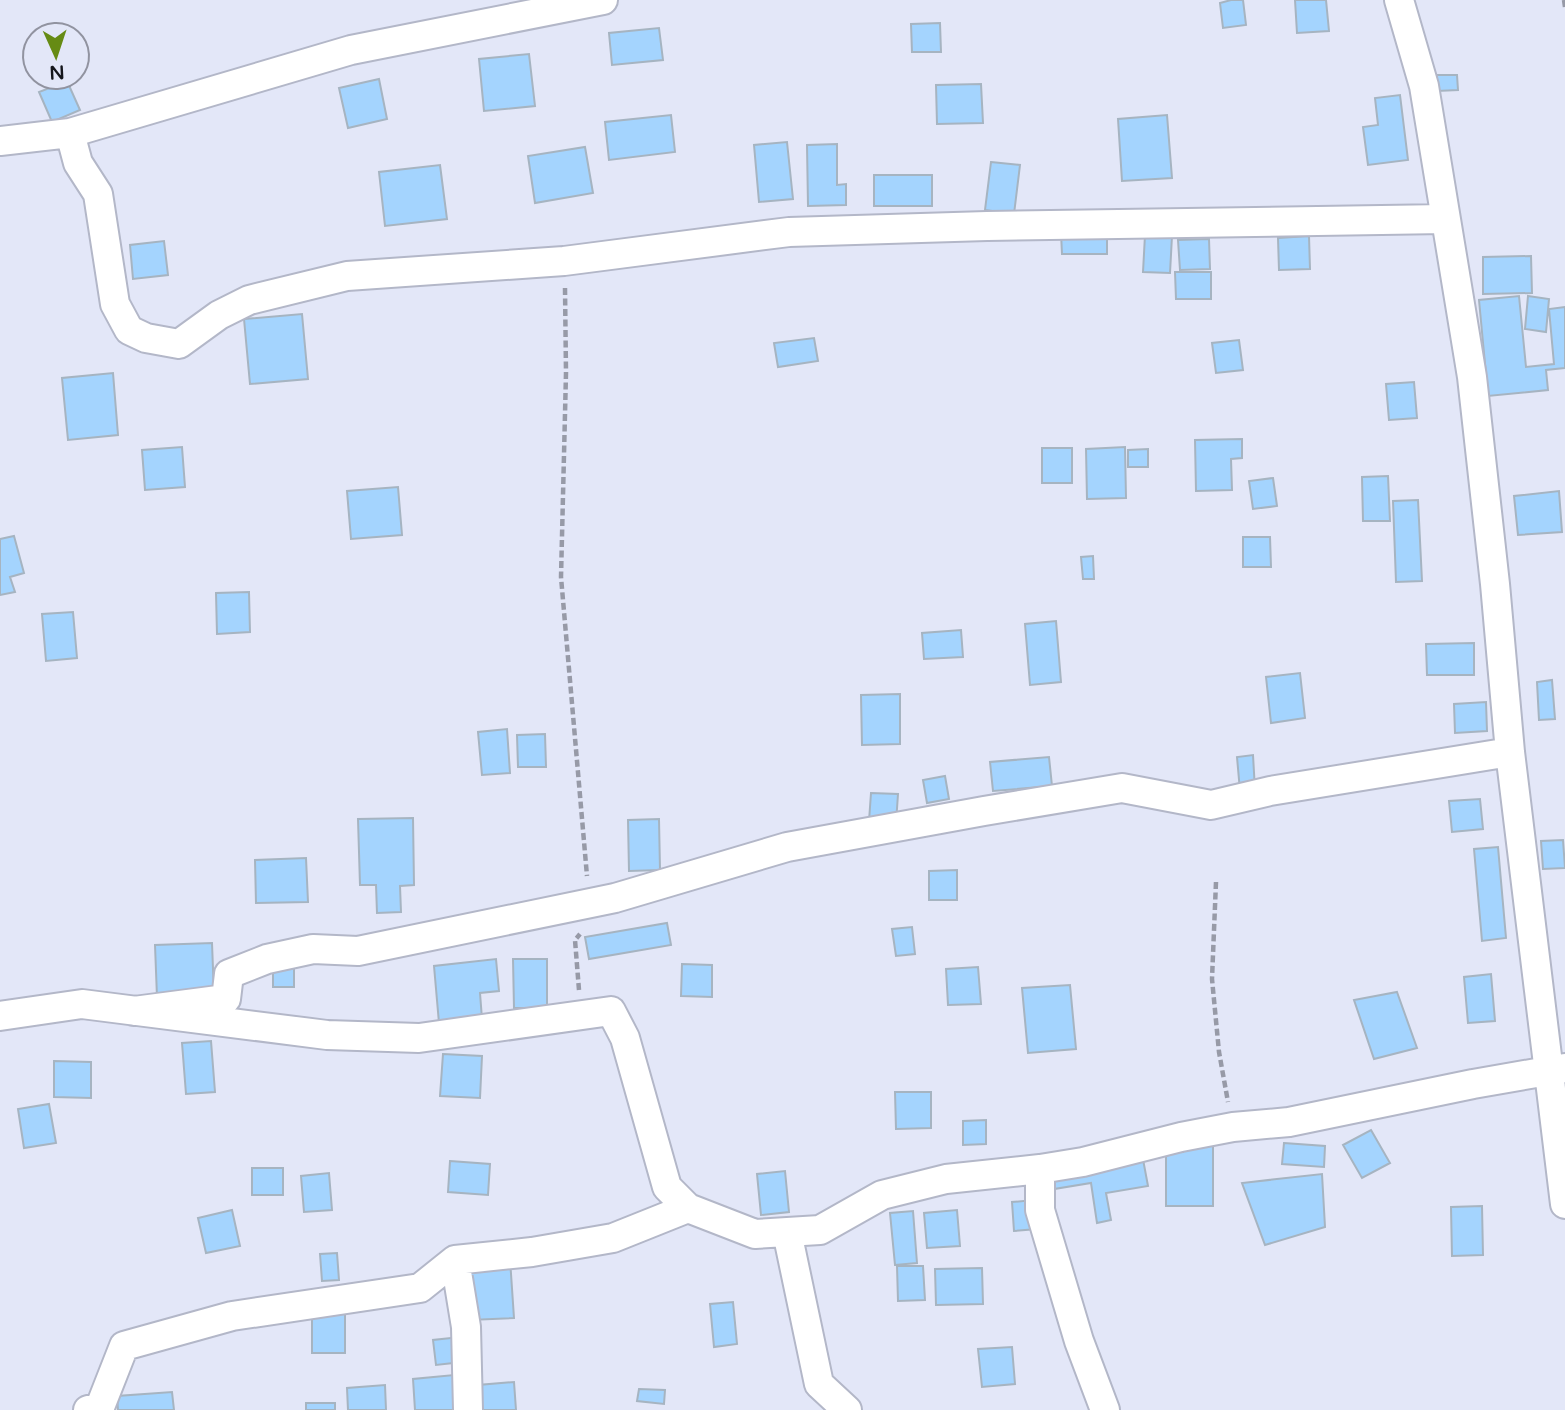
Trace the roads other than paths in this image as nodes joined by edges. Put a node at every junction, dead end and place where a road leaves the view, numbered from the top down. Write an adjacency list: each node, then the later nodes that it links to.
1 (603, 0): 3 (street)
2 (1399, 0): 5 (street)
3 (70, 133): 4 (street); 5 (street)
4 (0, 141)
5 (1445, 219): 6 (street)
6 (1510, 752): 7 (street); 9 (street)
7 (134, 1011): 8 (street); 12 (street)
8 (0, 1017)
9 (1556, 1069): 10 (street); 11 (street)
10 (1040, 1169): 13 (street); 18 (street)
11 (1565, 1204)
12 (688, 1208): 13 (street); 14 (street)
13 (787, 1232): 17 (street)
14 (455, 1260): 15 (street); 16 (street)
15 (88, 1410)
16 (468, 1410)
17 (847, 1410)
18 (1105, 1410)

